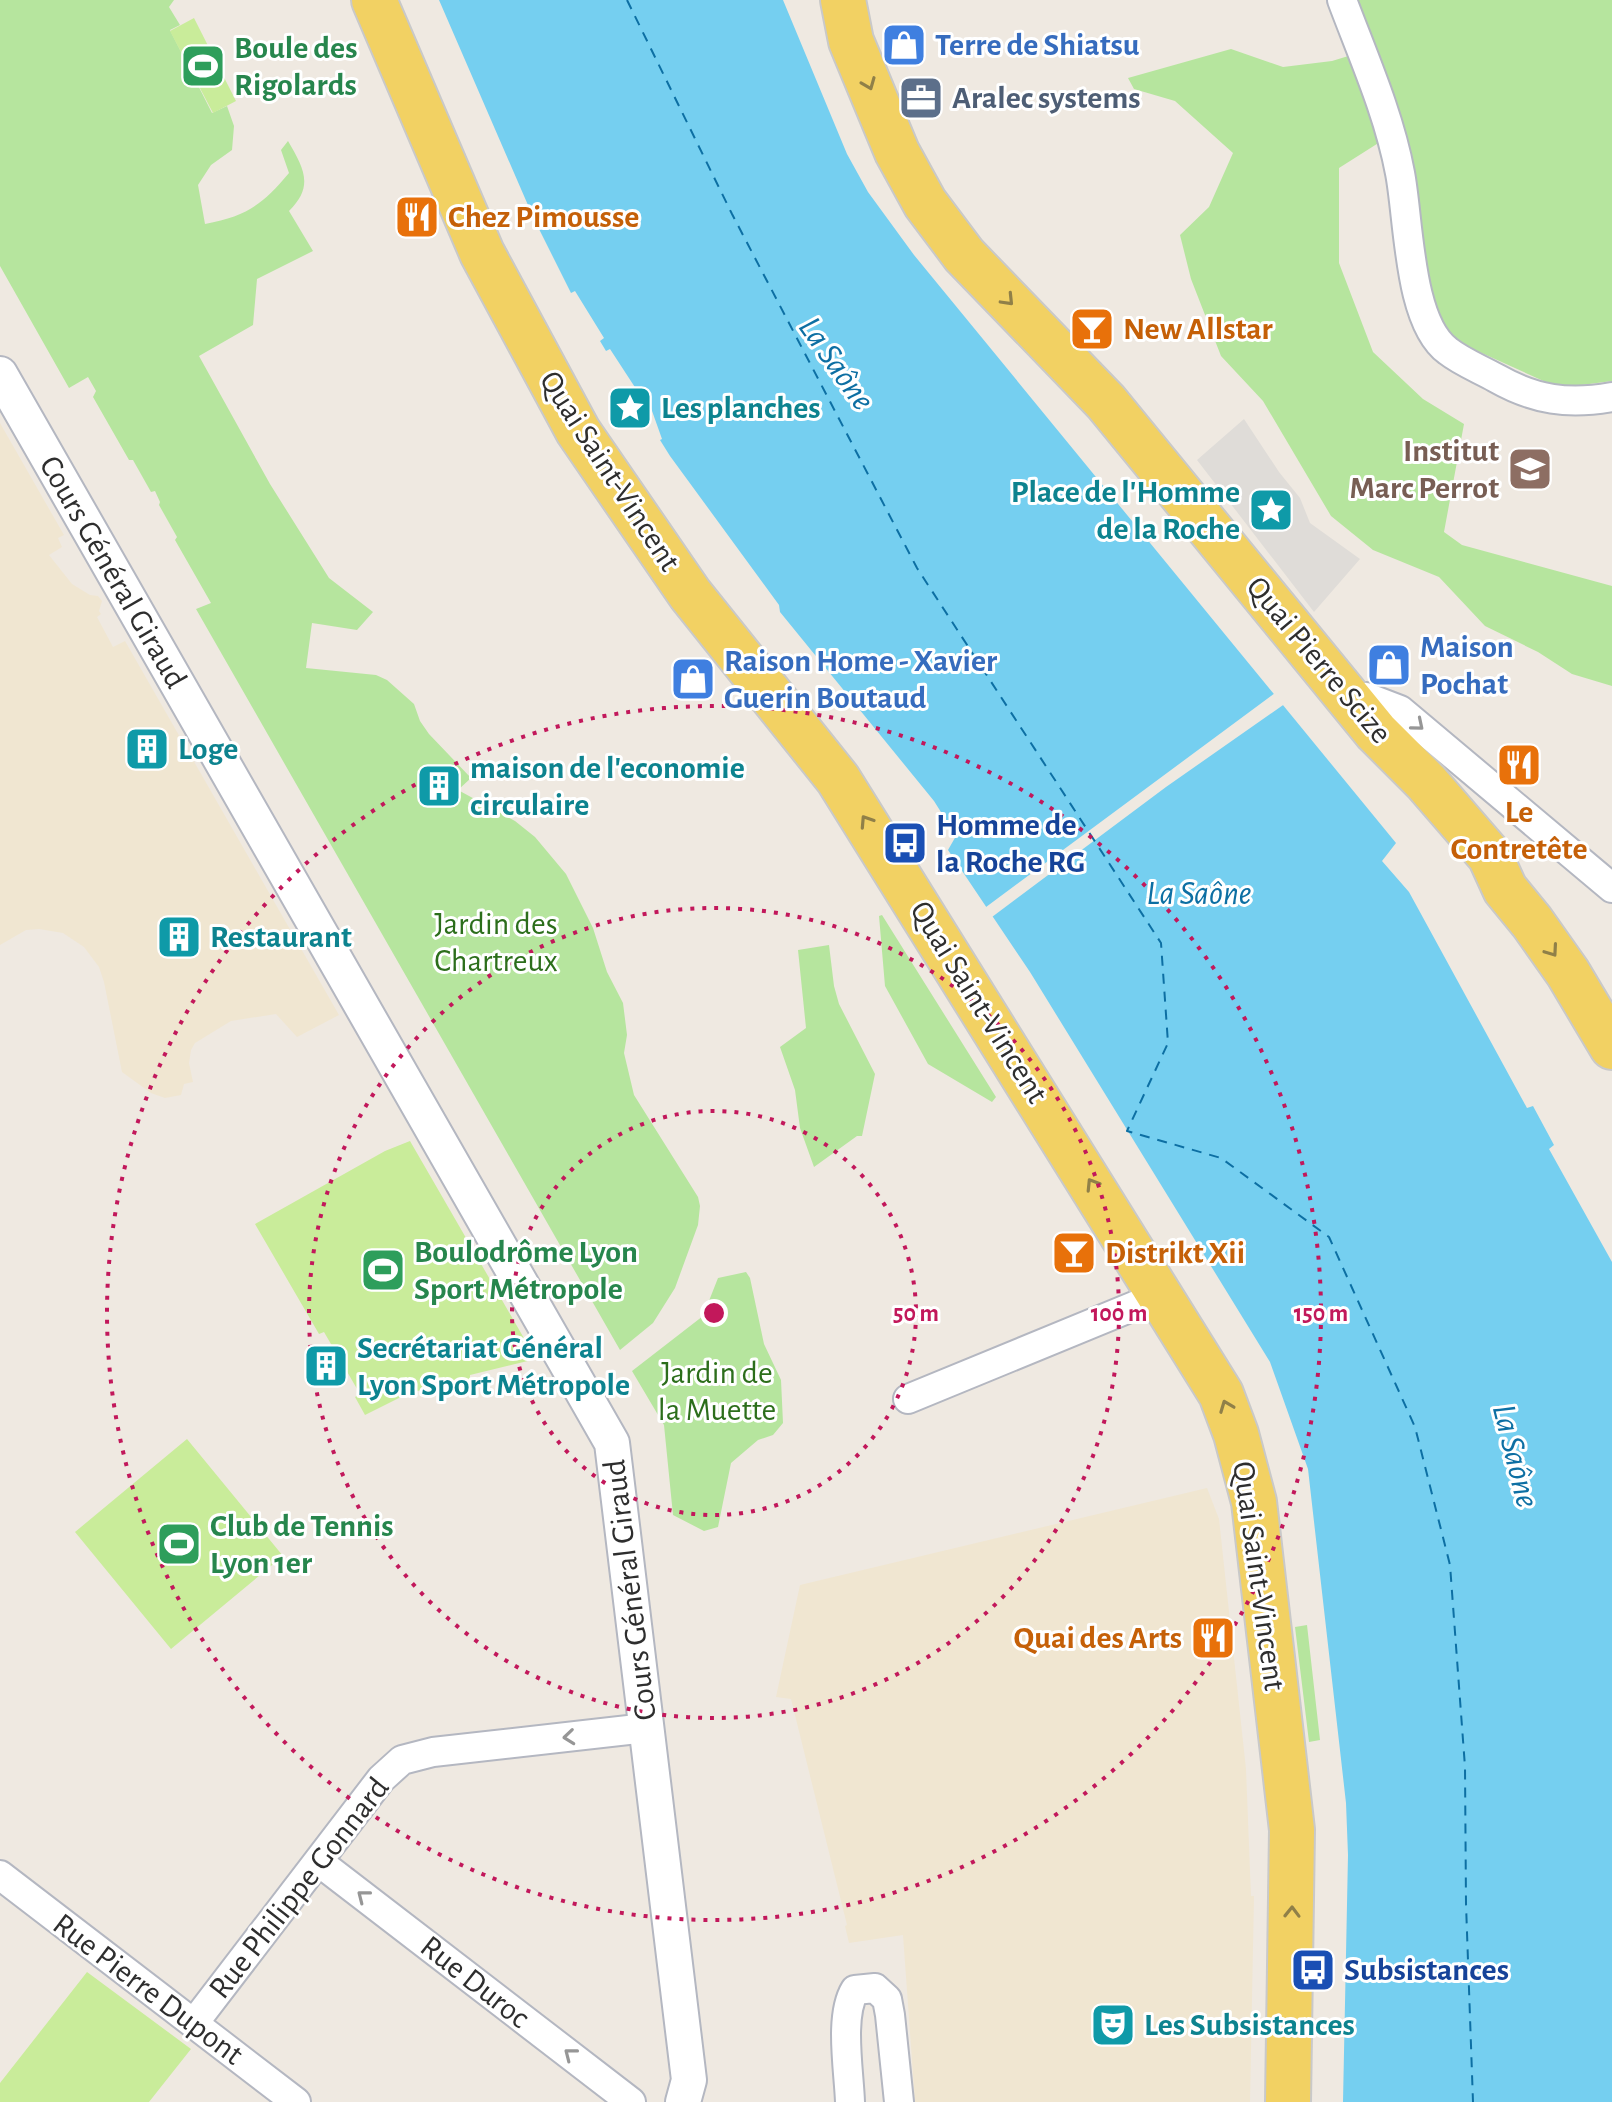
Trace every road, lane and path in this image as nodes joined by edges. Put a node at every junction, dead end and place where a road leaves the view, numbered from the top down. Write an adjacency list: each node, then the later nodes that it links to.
1 (374, 0): 9 (main road, Quai Saint-Vincent, one-way to 1)
2 (843, 0): 6 (main road, Quai Pierre Scize, one-way to 6)
3 (1342, 0): 5 (street)
4 (0, 374): 11 (street, Cours Général Giraud)
5 (1612, 397)
6 (1348, 697): 7 (street, one-way to 7); 8 (main road, Quai Pierre Scize, one-way to 8)
7 (1612, 888)
8 (1612, 1047)
9 (1161, 1295): 10 (street); 20 (main road, Quai Saint-Vincent, one-way to 9)
10 (908, 1399)
11 (646, 1728): 12 (street, Rue Philippe Gonnard, one-way to 12); 17 (street, Cours Général Giraud)
12 (319, 1862): 14 (street, Rue Philippe Gonnard); 16 (street, Rue Duroc, one-way to 12)
13 (0, 1875): 14 (street, Rue Pierre Dupont)
14 (194, 2023): 15 (street, Rue Pierre Dupont)
15 (296, 2102)
16 (631, 2102)
17 (683, 2102)
18 (850, 2102): 19 (street)
19 (899, 2102)
20 (1288, 2102)

